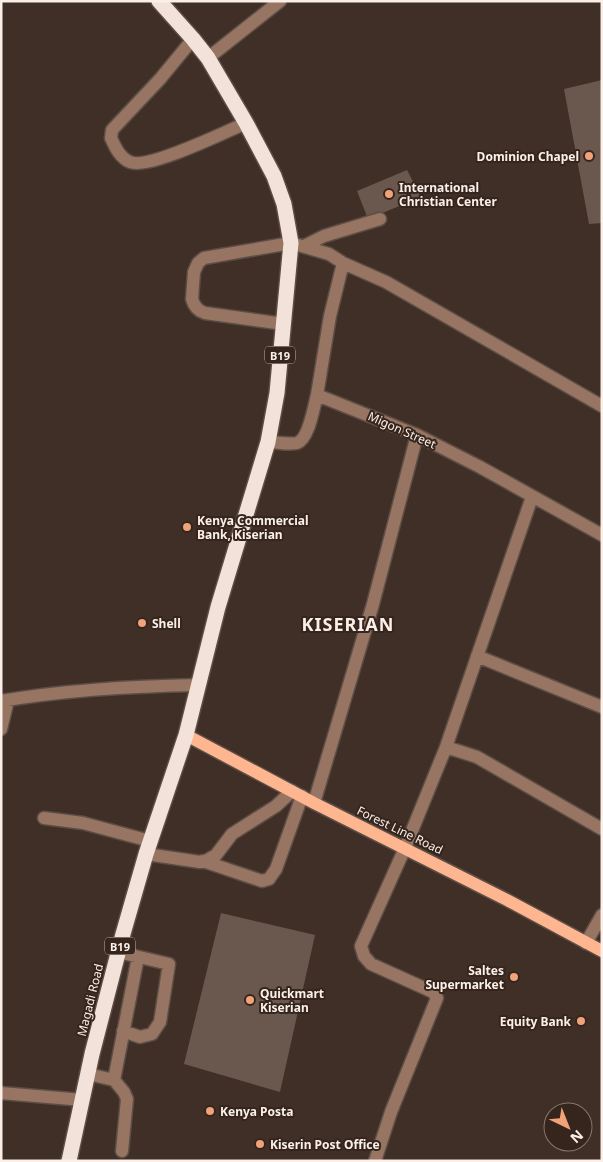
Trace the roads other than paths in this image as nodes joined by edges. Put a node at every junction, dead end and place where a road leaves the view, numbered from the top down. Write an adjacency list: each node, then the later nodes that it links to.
1 (159, 1): 3 (highway, B19)
2 (280, 1): 4 (street)
3 (193, 38): 4 (highway, B19); 5 (street)
4 (208, 58): 5 (highway, B19)
5 (246, 123): 7 (highway, B19)
6 (380, 219): 7 (street)
7 (298, 244): 8 (street); 9 (highway, B19); 9 (street)
8 (343, 263): 10 (street); 11 (street)
9 (284, 324): 13 (highway, B19)
10 (317, 395): 12 (street, Migon Street); 13 (street)
11 (602, 406)
12 (417, 436): 14 (street, Migon Street); 24 (street)
13 (268, 442): 17 (highway, B19)
14 (532, 496): 15 (street, Migon Street); 16 (street)
15 (602, 535)
16 (477, 656): 19 (street); 22 (street)
17 (198, 684): 18 (street); 21 (highway, B19)
18 (5, 700): 20 (street)
19 (602, 707)
20 (1, 729)
21 (186, 735): 23 (main road, Forest Line Road); 27 (highway, Magadi Road / B19)
22 (446, 747): 26 (street); 28 (street)
23 (297, 793): 24 (main road, Forest Line Road); 29 (street); 29 (street)
24 (314, 803): 28 (main road, Forest Line Road)
25 (44, 818): 27 (street)
26 (602, 829)
27 (148, 847): 29 (street); 32 (highway, Magadi Road / B19)
28 (405, 848): 31 (main road, Forest Line Road); 42 (street)
29 (203, 861)
30 (602, 915): 31 (street)
31 (586, 943): 33 (main road, Forest Line Road)
32 (118, 952): 34 (street); 36 (highway, Magadi Road / B19)
33 (602, 952)
34 (138, 957): 35 (street); 35 (street)
35 (123, 1032): 37 (street)
36 (88, 1074): 37 (street); 39 (highway, Magadi Road / B19)
37 (114, 1080): 40 (street)
38 (1, 1093): 39 (street)
39 (83, 1100): 41 (highway, Magadi Road / B19)
40 (122, 1151)
41 (69, 1161)
42 (375, 1161)

